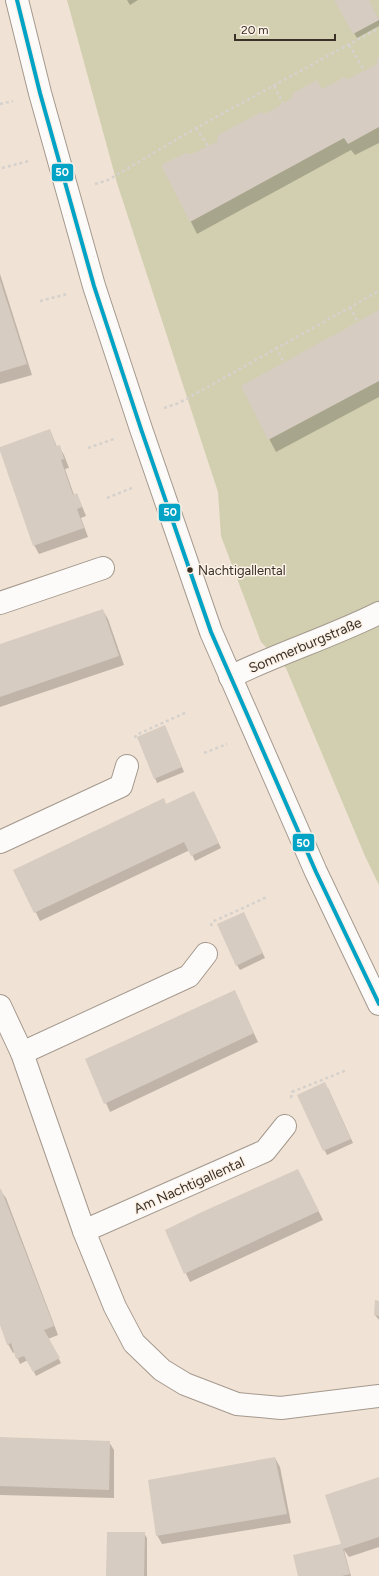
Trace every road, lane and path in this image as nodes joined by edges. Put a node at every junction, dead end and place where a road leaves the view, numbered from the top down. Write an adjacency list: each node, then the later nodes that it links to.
1 (17, 0): 9 (street, Sommerburgstraße)
2 (379, 28): 3 (path)
3 (349, 45): 4 (path); 5 (path)
4 (364, 70)
5 (274, 86): 6 (path); 7 (path)
6 (283, 103)
7 (196, 128): 8 (path); 9 (path)
8 (208, 146)
9 (68, 192): 15 (street, Sommerburgstraße)
10 (379, 291): 11 (path)
11 (350, 307): 12 (path); 13 (path)
12 (358, 322)
13 (276, 348): 14 (path); 15 (path)
14 (284, 363)
15 (136, 416): 19 (street, Sommerburgstraße)
16 (103, 568): 17 (street)
17 (0, 603)
18 (379, 612): 19 (street, Sommerburgstraße)
19 (230, 677): 27 (street, Sommerburgstraße)
20 (187, 712): 23 (path)
21 (227, 744): 22 (path)
22 (204, 753)
23 (127, 766): 24 (street)
24 (0, 842)
25 (267, 897): 26 (path)
26 (206, 954): 29 (street)
27 (379, 1004)
28 (0, 1006): 29 (street)
29 (22, 1053): 32 (street)
30 (347, 1070): 31 (path)
31 (285, 1126): 32 (street, Am Nachtigallental)
32 (84, 1231): 33 (street)
33 (379, 1396)

